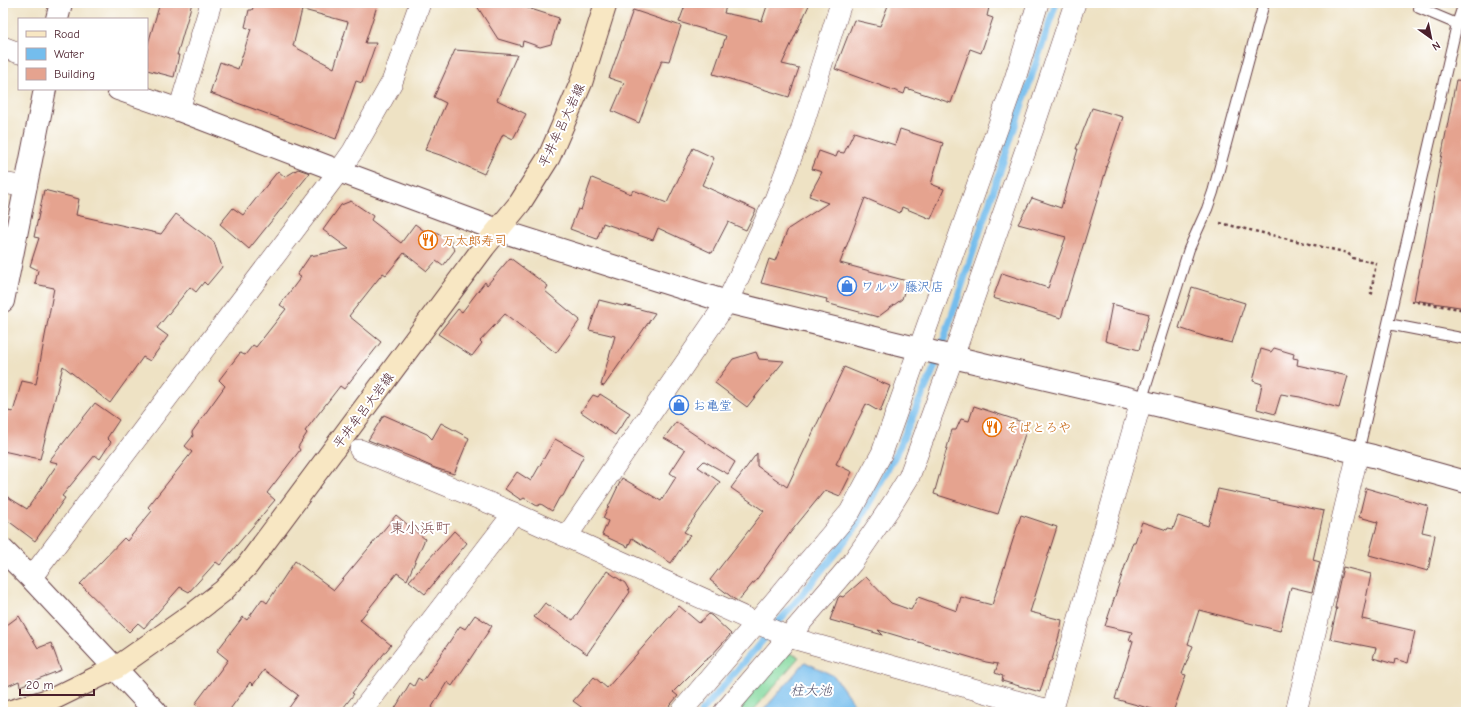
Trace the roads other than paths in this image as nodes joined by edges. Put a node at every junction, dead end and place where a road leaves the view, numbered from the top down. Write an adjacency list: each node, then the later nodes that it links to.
1 (61, 3): 11 (street)
2 (211, 3): 17 (street)
3 (420, 3): 18 (street)
4 (606, 3): 21 (main road, 平井牟呂大岩線)
5 (841, 3): 23 (street)
6 (1038, 3): 26 (street)
7 (1075, 3): 27 (street)
8 (1264, 3): 28 (lane)
9 (1464, 3): 12 (lane)
10 (1419, 8): 12 (lane)
11 (57, 18)
12 (1457, 24): 24 (lane)
13 (3, 48): 14 (street)
14 (18, 54)
15 (45, 90): 20 (street)
16 (121, 90): 17 (street)
17 (179, 110): 18 (street)
18 (339, 172): 21 (street); 35 (street)
19 (3, 183): 20 (street)
20 (26, 188): 22 (street)
21 (498, 230): 23 (street); 38 (main road, 平井牟呂大岩線)
22 (3, 301)
23 (727, 302): 26 (street); 33 (street)
24 (1388, 324): 25 (lane); 30 (lane)
25 (1466, 339)
26 (920, 349): 27 (street); 36 (street)
27 (953, 357): 28 (street); 37 (street)
28 (1141, 402): 30 (street); 44 (street)
29 (360, 450): 32 (street)
30 (1358, 453): 31 (street); 45 (street)
31 (1466, 482)
32 (514, 513): 33 (street); 41 (street)
33 (568, 536): 36 (street)
34 (3, 550): 35 (street)
35 (31, 578): 38 (street)
36 (756, 622): 37 (street); 42 (street)
37 (788, 637): 43 (street); 44 (street)
38 (116, 668): 39 (main road, 平井牟呂大岩線); 40 (street)
39 (8, 712)
40 (156, 712)
41 (361, 712)
42 (681, 712)
43 (724, 712)
44 (1052, 712)
45 (1296, 712)

